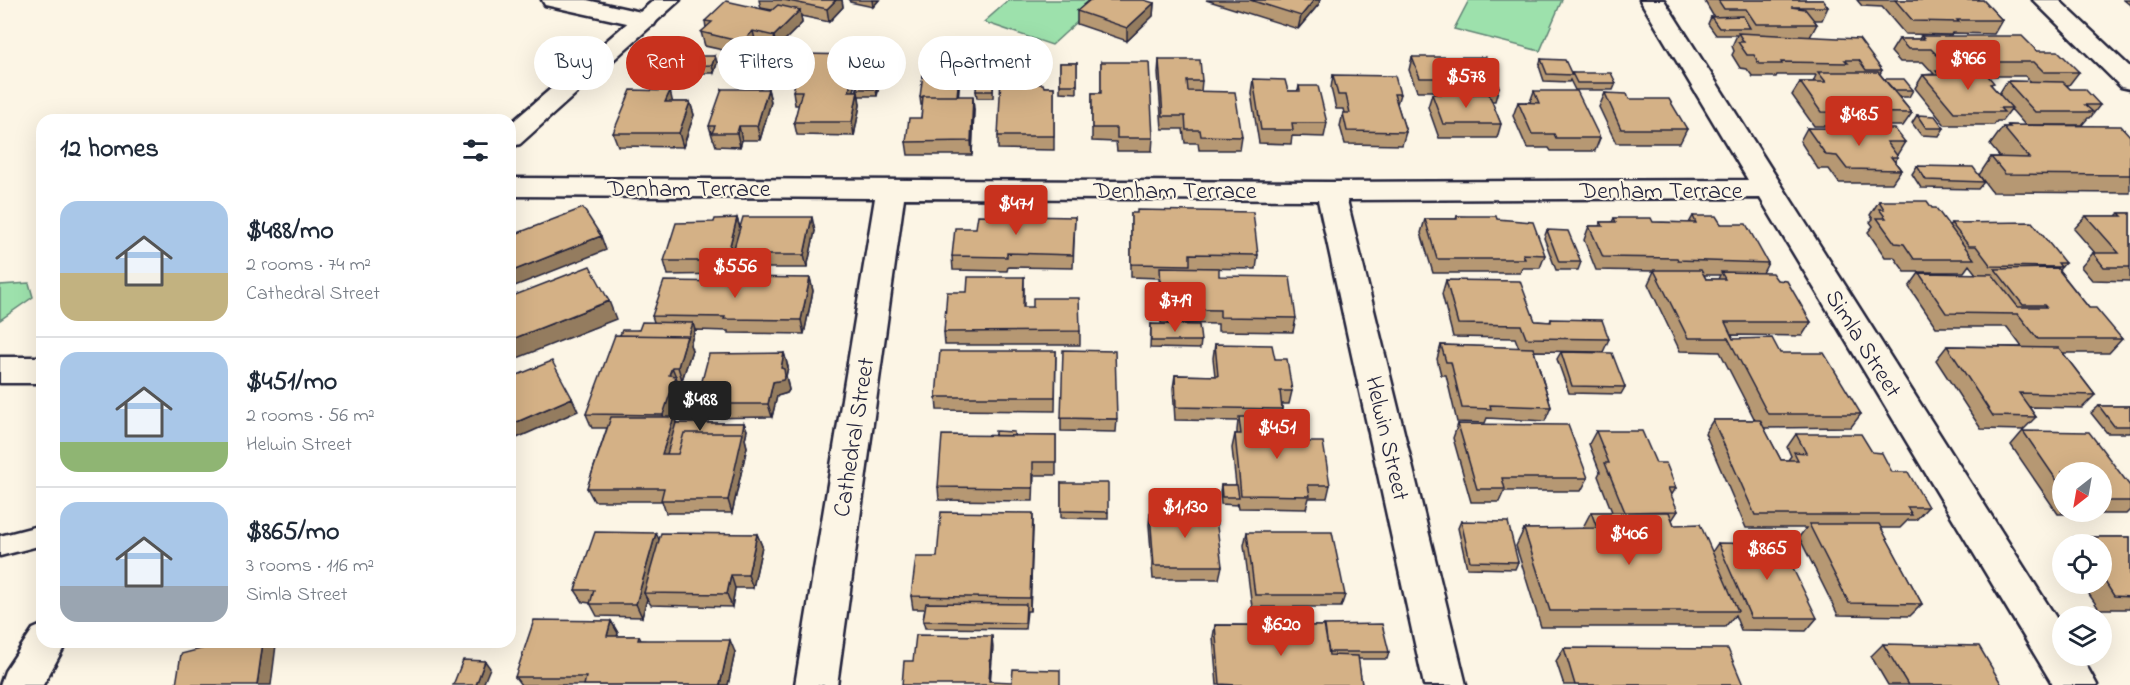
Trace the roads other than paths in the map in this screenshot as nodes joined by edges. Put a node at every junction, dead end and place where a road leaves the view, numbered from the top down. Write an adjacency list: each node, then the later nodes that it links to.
1 (554, 0): 5 (street)
2 (668, 0): 5 (street)
3 (1652, 0): 10 (street, Simla Street)
4 (2045, 0): 6 (street)
5 (645, 20): 7 (street)
6 (2130, 81)
7 (516, 133)
8 (516, 187): 9 (street, Denham Terrace)
9 (891, 188): 11 (street, Denham Terrace); 18 (street, Cathedral Street)
10 (1768, 189): 11 (street, Denham Terrace); 20 (street, Simla Street)
11 (1330, 191): 19 (street, Helwin Street)
12 (0, 370): 13 (street)
13 (36, 370)
14 (36, 537): 15 (lane)
15 (0, 546)
16 (43, 648): 17 (street)
17 (20, 685)
18 (816, 685)
19 (1445, 685)
20 (2076, 685)

